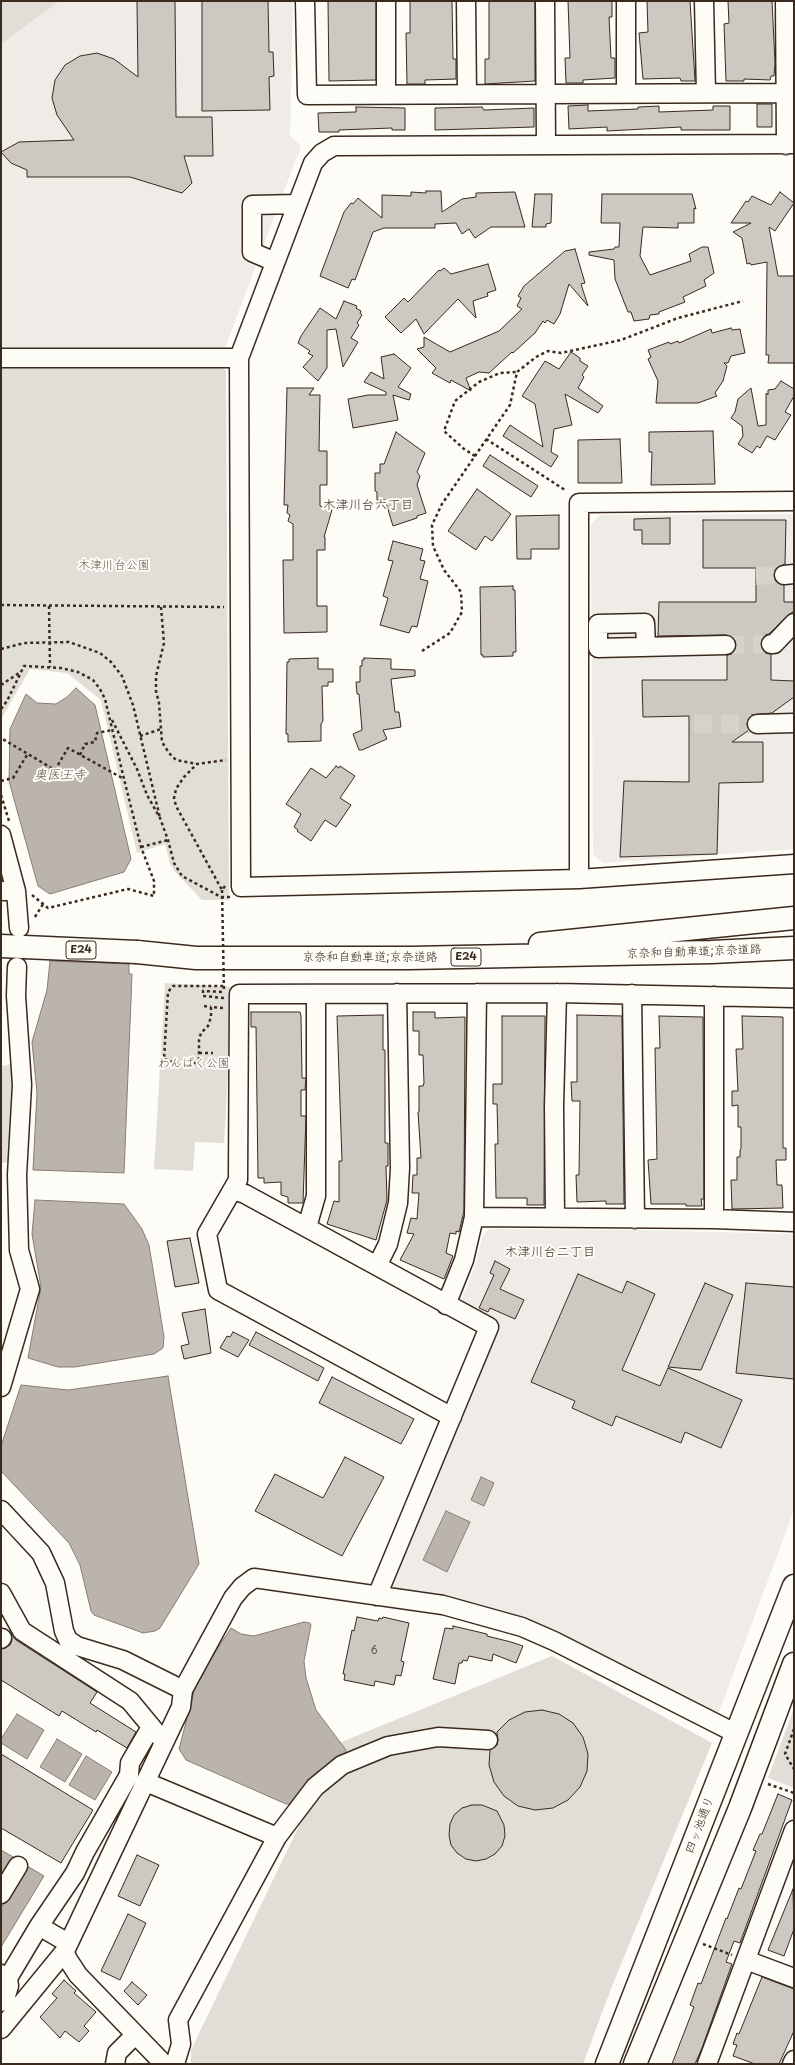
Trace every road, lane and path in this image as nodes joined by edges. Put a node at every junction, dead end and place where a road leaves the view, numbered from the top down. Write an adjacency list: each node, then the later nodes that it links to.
1 (305, 1): 12 (street)
2 (386, 1): 12 (street)
3 (466, 1): 13 (street)
4 (545, 1): 9 (street)
5 (626, 1): 10 (street)
6 (704, 1): 8 (street)
7 (785, 1): 11 (street)
8 (706, 92): 10 (street); 11 (street)
9 (546, 93): 10 (street); 13 (street); 15 (street)
10 (626, 93)
11 (785, 93): 14 (street)
12 (386, 94): 13 (street)
13 (467, 94)
14 (790, 144): 15 (street)
15 (546, 145): 16 (street)
16 (297, 204): 17 (street); 17 (street)
17 (275, 262): 20 (street)
18 (742, 301): 21 (path)
19 (1, 358): 20 (street)
20 (239, 358): 61 (street)
21 (517, 372): 22 (path); 23 (path)
22 (486, 439): 23 (path); 24 (path)
23 (475, 456): 36 (path)
24 (565, 490)
25 (794, 501): 60 (street)
26 (1, 606): 27 (path)
27 (49, 606): 28 (path); 31 (path)
28 (161, 607): 29 (path); 44 (path)
29 (226, 607)
30 (794, 623): 32 (street)
31 (49, 642): 35 (path); 37 (path); 46 (path)
32 (771, 644)
33 (726, 645): 34 (street)
34 (646, 647)
35 (1, 649)
36 (422, 651)
37 (50, 667): 38 (path); 41 (path)
38 (21, 672): 39 (path); 40 (path)
39 (1, 685)
40 (1, 709)
41 (110, 716): 45 (path); 55 (path)
42 (794, 723): 43 (street)
43 (757, 724)
44 (161, 729): 46 (path); 51 (path)
45 (112, 730): 49 (path); 52 (path)
46 (140, 736): 55 (path)
47 (1, 738): 48 (path)
48 (28, 755): 49 (path); 53 (path)
49 (80, 755): 52 (path)
50 (226, 760): 51 (path)
51 (197, 764): 70 (path, bridge)
52 (124, 779): 58 (path)
53 (1, 781)
54 (1, 795): 56 (path)
55 (160, 818): 57 (path)
56 (5, 829): 62 (street)
57 (168, 840): 58 (path); 61 (path)
58 (140, 847): 62 (path)
59 (794, 864): 60 (street)
60 (579, 879): 61 (street)
61 (241, 887)
62 (16, 890): 66 (street)
63 (794, 918): 67 (main road)
64 (794, 939): 67 (main road, 京奈和自動車道;京奈道路 / E24)
65 (1, 946): 66 (main road, 京奈和自動車道;京奈道路 / E24)
66 (20, 947): 69 (main road, 京奈和自動車道;京奈道路 / E24, bridge); 91 (street)
67 (513, 947): 69 (main road, 京奈和自動車道;京奈道路 / E24)
68 (794, 948): 69 (main road, 京奈和自動車道;京奈道路 / E24)
69 (137, 952)
70 (228, 993): 70 (path); 75 (street); 79 (path); 80 (path); 82 (street)
71 (397, 993): 72 (street); 75 (street); 89 (street)
72 (477, 993): 73 (street); 83 (street)
73 (557, 993): 74 (street); 84 (street)
74 (632, 994): 76 (street); 85 (street)
75 (316, 995): 88 (street)
76 (714, 996): 77 (street); 86 (street)
77 (794, 998)
78 (204, 1006): 79 (path)
79 (211, 1007): 80 (path)
80 (199, 1053): 81 (path)
81 (213, 1053)
82 (232, 1190): 88 (street); 92 (street)
83 (474, 1217): 84 (street); 90 (street)
84 (555, 1217): 85 (street)
85 (635, 1219): 86 (street)
86 (714, 1219): 87 (street)
87 (794, 1222)
88 (307, 1227): 89 (street)
89 (377, 1266): 90 (street)
90 (446, 1305): 92 (street)
91 (1, 1387)
92 (452, 1417): 96 (street)
93 (1, 1510): 99 (street)
94 (794, 1586): 102 (main road, 四ッ池通り)
95 (1, 1593): 97 (street)
96 (377, 1596): 99 (street); 102 (street)
97 (7, 1633): 100 (street)
98 (794, 1664): 127 (main road)
99 (184, 1690): 104 (street)
100 (151, 1727): 104 (street); 113 (street)
101 (794, 1729): 105 (path)
102 (735, 1733): 126 (main road, 四ッ池通り)
103 (488, 1740): 110 (street)
104 (165, 1742): 106 (street)
105 (794, 1769)
106 (146, 1782): 110 (street); 115 (street)
107 (766, 1783): 108 (path)
108 (793, 1792)
109 (794, 1830): 116 (street)
110 (277, 1837): 125 (street)
111 (18, 1866): 112 (street)
112 (1, 1894)
113 (39, 1926): 115 (street); 117 (street)
114 (699, 1943): 116 (path)
115 (67, 1947): 120 (street); 121 (street)
116 (746, 1960): 118 (street); 128 (street)
117 (4, 1976): 119 (street)
118 (794, 1978)
119 (1, 2002)
120 (1, 2029)
121 (135, 2034): 123 (street); 124 (street)
122 (794, 2060): 129 (street)
123 (115, 2064)
124 (164, 2064)
125 (175, 2064)
126 (607, 2064)
127 (635, 2064)
128 (707, 2064)
129 (792, 2064)

